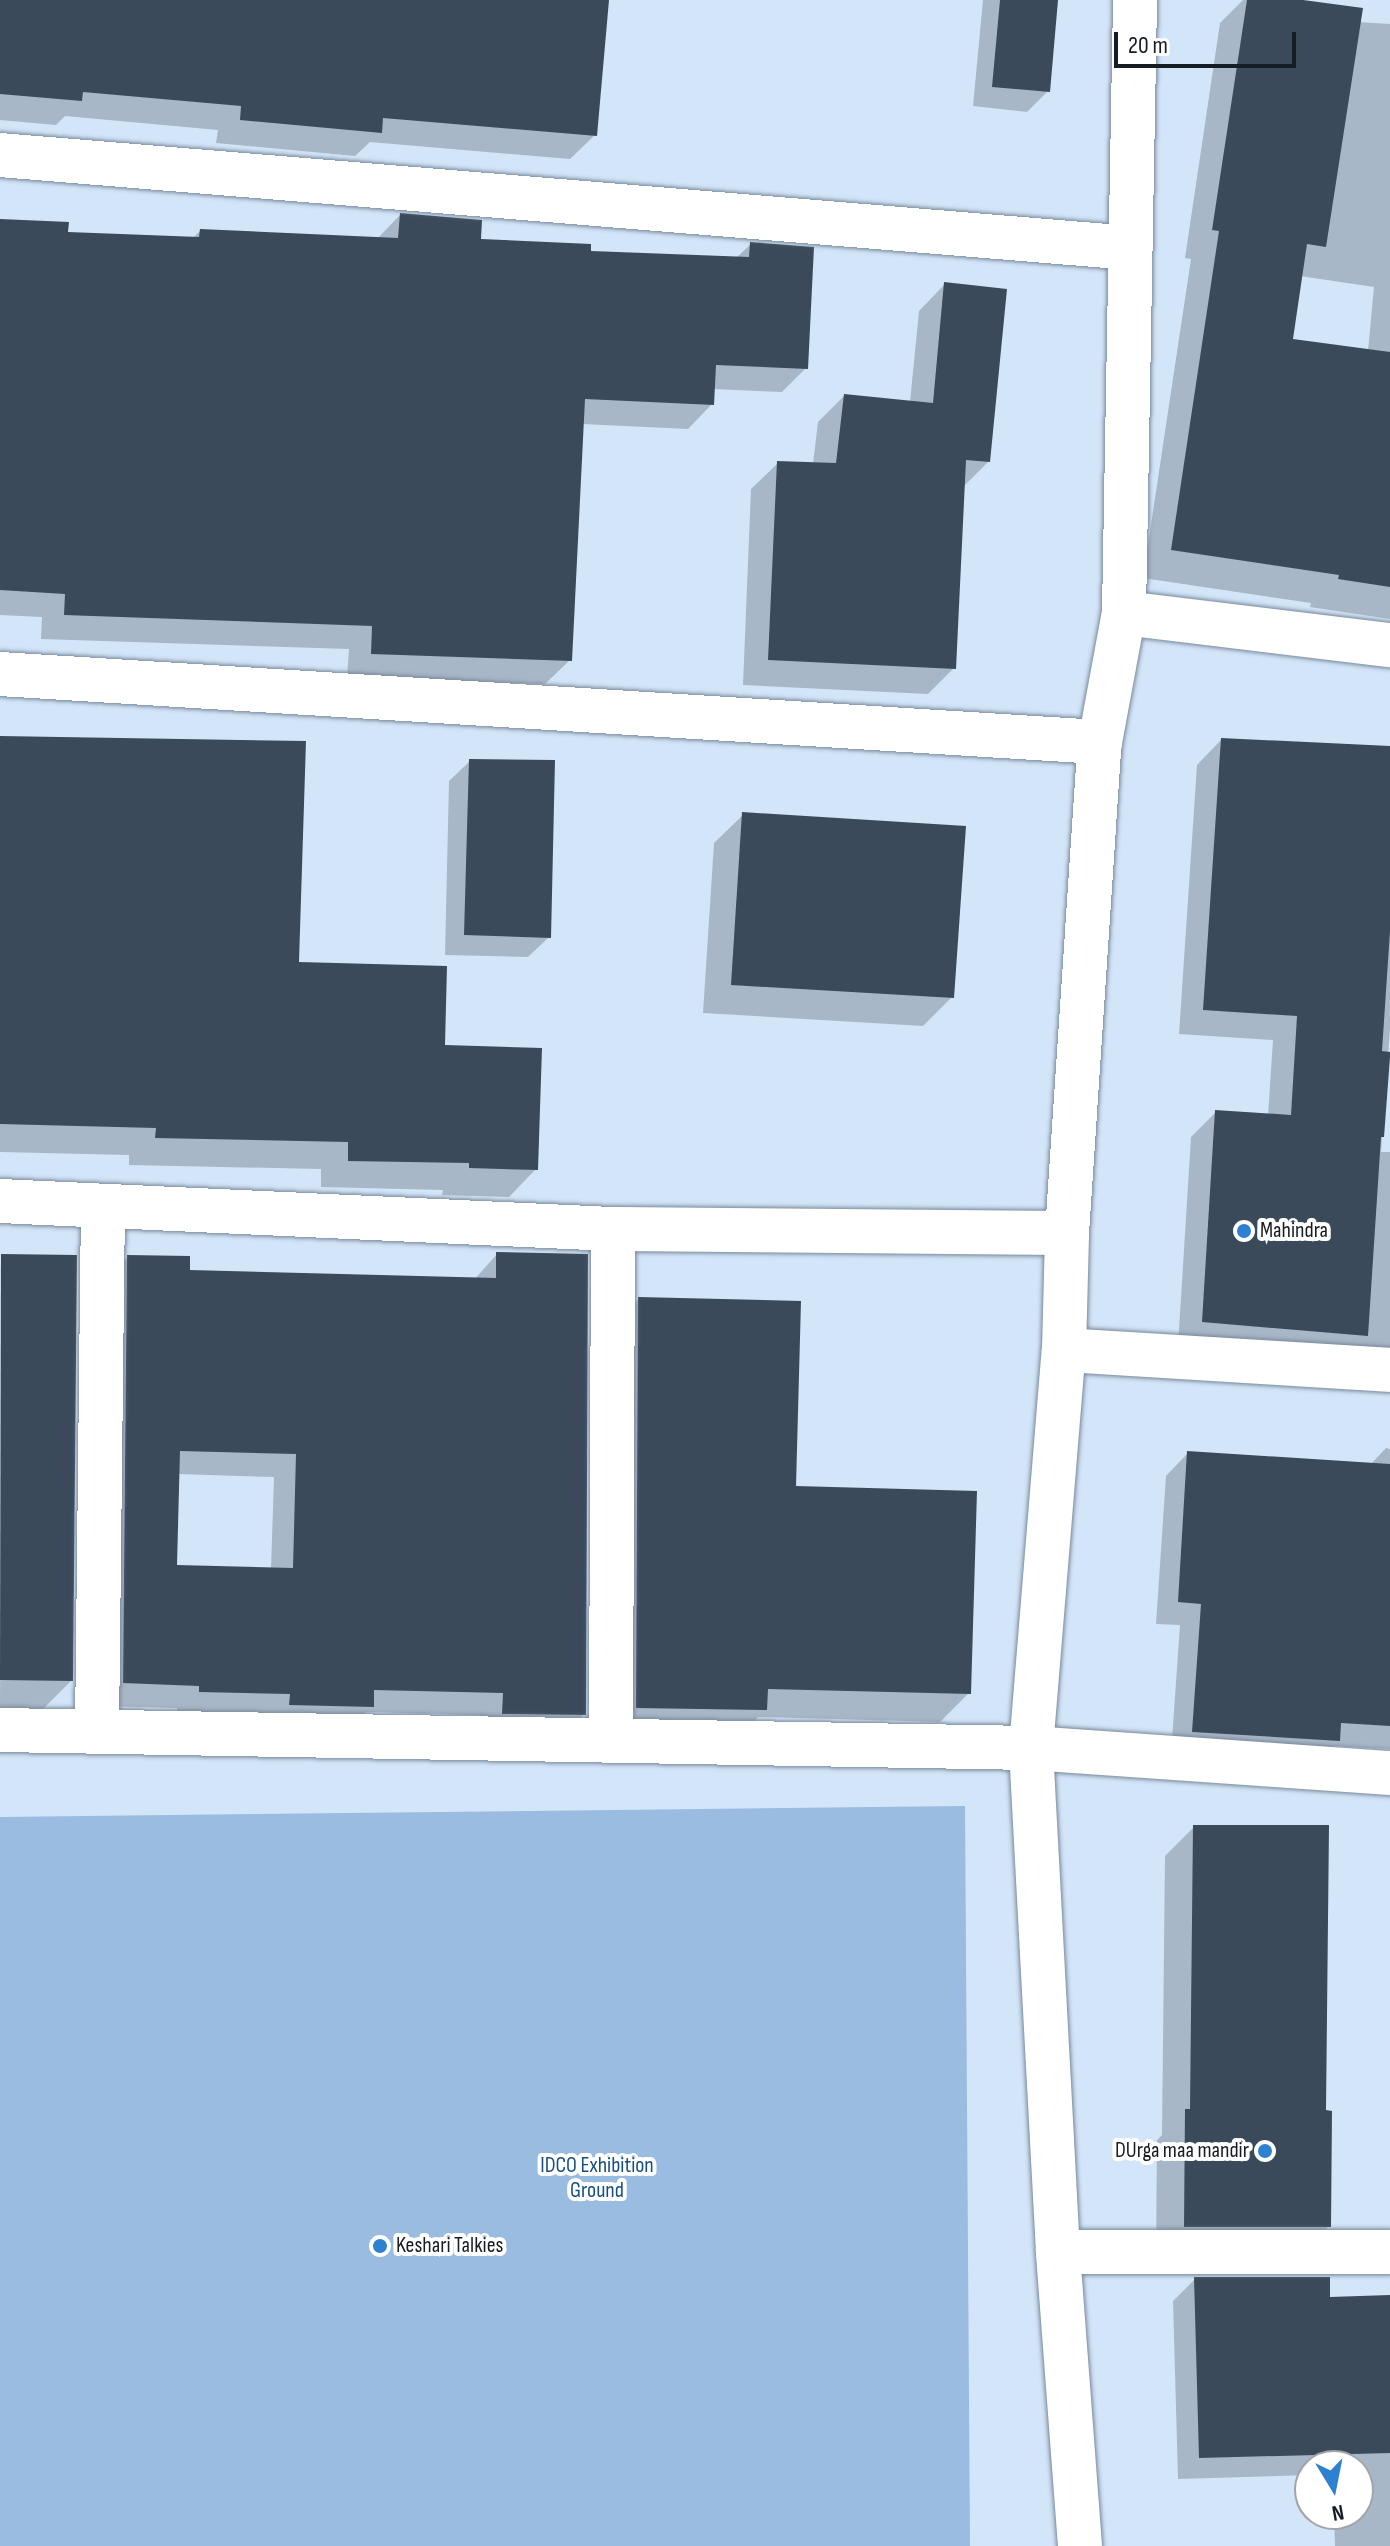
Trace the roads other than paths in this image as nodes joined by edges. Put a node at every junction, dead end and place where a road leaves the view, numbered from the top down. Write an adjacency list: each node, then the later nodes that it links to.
1 (1135, 0): 3 (street)
2 (0, 155): 3 (street)
3 (1130, 248): 4 (street)
4 (1124, 613): 5 (street); 7 (street)
5 (1390, 645)
6 (0, 674): 7 (street)
7 (1100, 742): 11 (street)
8 (0, 1201): 9 (street)
9 (103, 1206): 10 (street); 15 (street)
10 (613, 1229): 11 (street); 16 (street)
11 (1067, 1233): 12 (street)
12 (1064, 1350): 13 (street); 17 (street)
13 (1390, 1370)
14 (0, 1730): 15 (street)
15 (97, 1732): 16 (street)
16 (611, 1741): 17 (street)
17 (1031, 1748): 18 (street); 19 (street)
18 (1390, 1773)
19 (1058, 2252): 20 (street); 21 (street)
20 (1390, 2252)
21 (1080, 2546)

